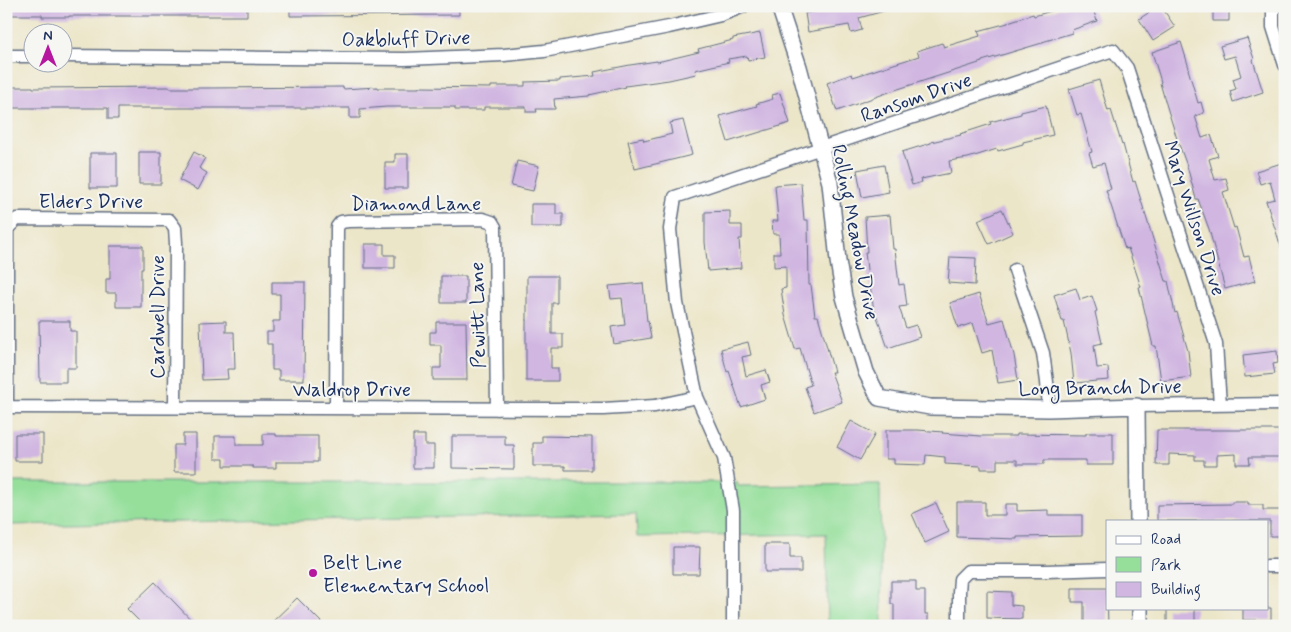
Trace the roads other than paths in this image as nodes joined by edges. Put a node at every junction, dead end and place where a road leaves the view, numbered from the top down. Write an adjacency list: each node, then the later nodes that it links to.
1 (744, 6): 7 (street, Oakbluff Drive)
2 (778, 6): 9 (street, Rolling Meadow Drive)
3 (1273, 9): 8 (street)
4 (1113, 50): 9 (street, Ransom Drive); 16 (street, Mary Willson Drive)
5 (6, 56): 6 (street)
6 (22, 56)
7 (72, 56)
8 (1285, 65)
9 (821, 149): 14 (street, Ransom Drive); 15 (street, Rolling Meadow Drive)
10 (492, 222): 21 (street, Diamond Lane); 22 (street, Pewitt Lane)
11 (175, 228): 12 (street, Elders Drive); 20 (street, Cardwell Drive)
12 (7, 229): 19 (street)
13 (1015, 270): 23 (street)
14 (697, 397): 22 (street, Waldrop Drive); 29 (street)
15 (916, 404): 23 (street, Long Branch Drive)
16 (1220, 404): 17 (street, Long Branch Drive); 18 (street, Long Branch Drive)
17 (1285, 404)
18 (1137, 406): 23 (street, Long Branch Drive); 24 (street)
19 (7, 407): 20 (street, Waldrop Drive)
20 (175, 407): 21 (street, Waldrop Drive)
21 (336, 408): 22 (street, Waldrop Drive)
22 (497, 408)
23 (1049, 409)
24 (1138, 520)
25 (1268, 566): 26 (street)
26 (1285, 566)
27 (1106, 569): 30 (street)
28 (1140, 610): 31 (street)
29 (733, 626)
30 (959, 626)
31 (1140, 626)

